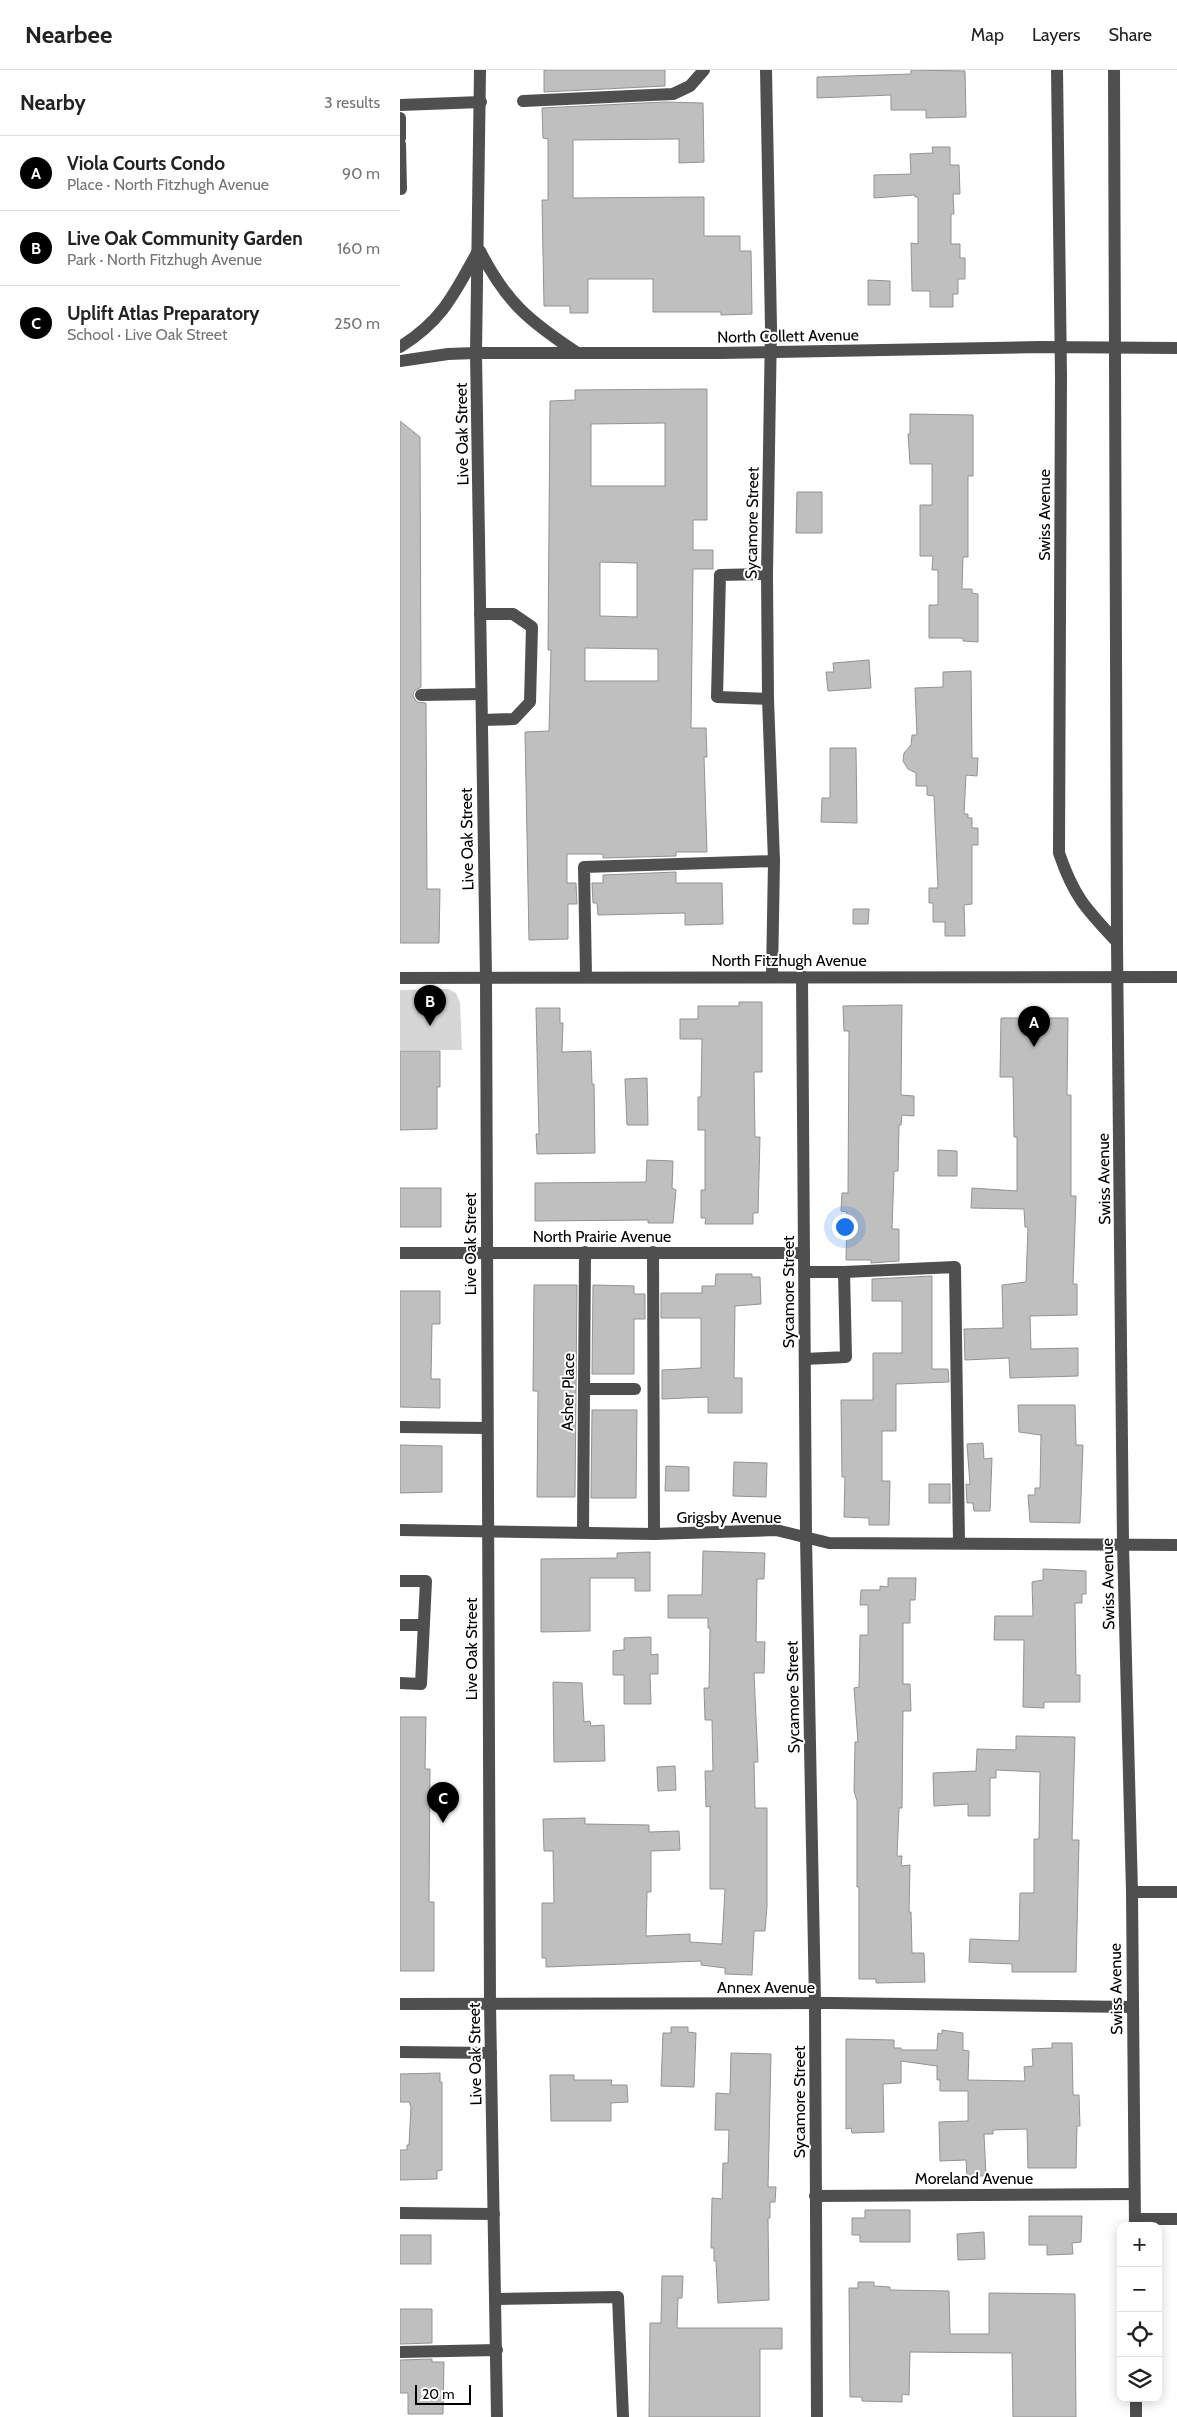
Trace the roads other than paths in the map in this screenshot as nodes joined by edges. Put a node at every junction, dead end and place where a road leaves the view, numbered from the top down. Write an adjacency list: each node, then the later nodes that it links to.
1 (480, 70): 7 (street, Live Oak Street)
2 (704, 70): 6 (street)
3 (766, 70): 18 (street, Sycamore Street)
4 (1057, 70): 16 (street, Swiss Avenue)
5 (1114, 70): 15 (street, Swiss Avenue)
6 (523, 101)
7 (481, 102): 8 (street); 13 (street, Live Oak Street)
8 (400, 105)
9 (400, 118): 10 (street)
10 (400, 138)
11 (400, 144): 12 (street)
12 (401, 190)
13 (479, 248): 14 (street); 19 (street, Live Oak Street); 20 (street)
14 (400, 347)
15 (1114, 347): 16 (street, North Collett Avenue); 17 (street, North Collett Avenue); 29 (street, Swiss Avenue)
16 (1060, 348): 18 (street, North Collett Avenue); 29 (street, Swiss Avenue)
17 (1177, 348)
18 (771, 352): 20 (street, North Collett Avenue); 22 (street, Sycamore Street)
19 (476, 353): 20 (street, North Collett Avenue); 21 (street, North Collett Avenue); 23 (street, Live Oak Street)
20 (577, 353)
21 (400, 361)
22 (768, 574): 26 (street, Sycamore Street); 26 (street)
23 (480, 614): 24 (street, Live Oak Street); 27 (street)
24 (481, 694): 25 (street); 27 (street, Live Oak Street)
25 (421, 695)
26 (768, 699): 28 (street, Sycamore Street)
27 (482, 720): 33 (street, Live Oak Street)
28 (774, 861): 30 (street); 31 (street, Sycamore Street)
29 (1117, 942): 36 (street, Swiss Avenue)
30 (586, 976): 31 (street, North Fitzhugh Avenue); 33 (street, North Fitzhugh Avenue)
31 (772, 976): 32 (street, North Fitzhugh Avenue)
32 (802, 976): 36 (street, North Fitzhugh Avenue); 40 (street, Sycamore Street)
33 (486, 977): 35 (street, North Fitzhugh Avenue); 41 (street, Live Oak Street)
34 (1177, 977): 36 (street, North Fitzhugh Avenue)
35 (400, 978)
36 (1118, 978): 55 (street, Swiss Avenue)
37 (400, 1252): 41 (street, North Prairie Avenue)
38 (585, 1252): 39 (street, North Prairie Avenue); 41 (street, North Prairie Avenue); 45 (street, Asher Place)
39 (653, 1252): 40 (street, North Prairie Avenue); 52 (street)
40 (804, 1253): 42 (street, Sycamore Street)
41 (486, 1254): 48 (street, Live Oak Street)
42 (805, 1272): 43 (street); 44 (street, Sycamore Street)
43 (844, 1272): 44 (street); 54 (street)
44 (805, 1359): 53 (street, Sycamore Street)
45 (584, 1389): 46 (street); 51 (street, Asher Place)
46 (635, 1389)
47 (400, 1426): 48 (street)
48 (487, 1428): 50 (street, Live Oak Street)
49 (400, 1530): 50 (street, Grigsby Avenue)
50 (487, 1530): 51 (street, Grigsby Avenue); 65 (street, Live Oak Street)
51 (583, 1532): 52 (street, Grigsby Avenue)
52 (654, 1534): 53 (street, Grigsby Avenue)
53 (806, 1537): 54 (street, Grigsby Avenue); 63 (street, Sycamore Street)
54 (959, 1543): 55 (street, Grigsby Avenue)
55 (1123, 1544): 56 (street, Grigsby Avenue); 61 (street, Swiss Avenue)
56 (1177, 1545)
57 (400, 1580): 59 (street)
58 (400, 1625): 59 (street)
59 (424, 1625): 60 (street)
60 (400, 1683)
61 (1132, 1892): 62 (street); 66 (street, Swiss Avenue)
62 (1177, 1892)
63 (815, 2003): 65 (street, Annex Avenue); 66 (street, Annex Avenue); 70 (street, Sycamore Street)
64 (400, 2004): 65 (street, Annex Avenue)
65 (490, 2004): 68 (street, Live Oak Street)
66 (1133, 2006): 69 (street, Swiss Avenue)
67 (400, 2052): 68 (street)
68 (491, 2053): 72 (street, Live Oak Street)
69 (1134, 2194): 70 (street, Moreland Avenue); 74 (street, Swiss Avenue)
70 (815, 2196): 81 (street, Sycamore Street)
71 (400, 2213): 72 (street)
72 (494, 2214): 75 (street, Live Oak Street)
73 (1177, 2219): 74 (street)
74 (1135, 2222)
75 (496, 2299): 76 (street, Live Oak Street); 80 (street)
76 (497, 2350): 77 (street); 79 (street, Live Oak Street)
77 (400, 2352)
78 (1136, 2402): 82 (street)
79 (497, 2417)
80 (623, 2417)
81 (817, 2417)
82 (1136, 2417)

